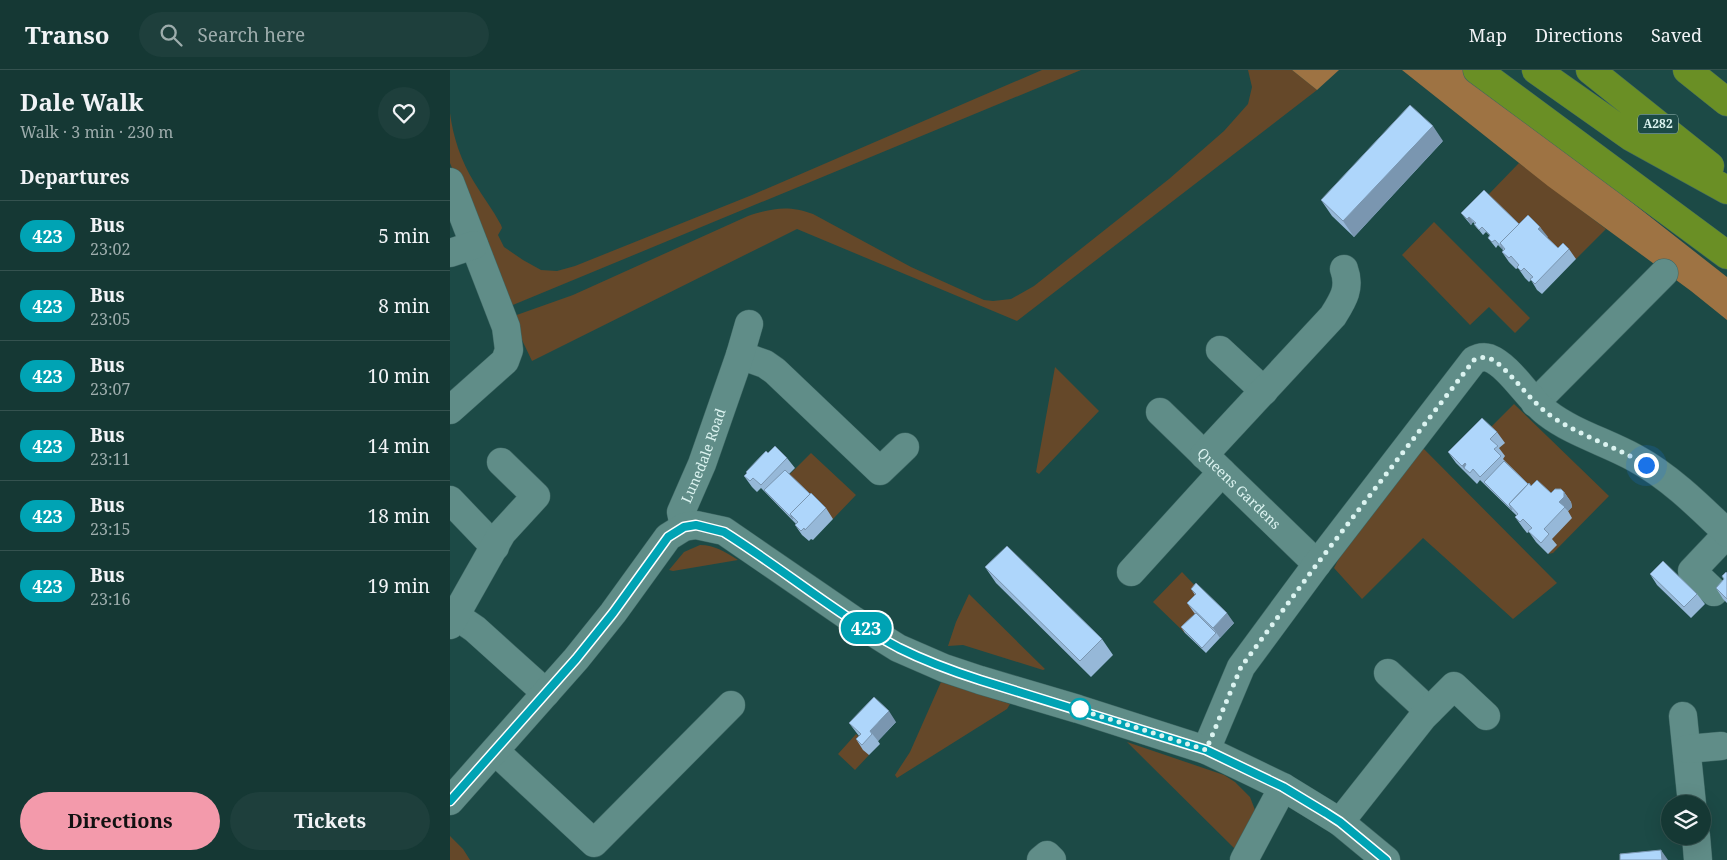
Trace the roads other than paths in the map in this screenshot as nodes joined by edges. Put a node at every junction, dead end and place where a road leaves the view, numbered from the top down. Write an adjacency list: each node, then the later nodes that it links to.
1 (1477, 70): 10 (highway)
2 (1536, 70): 8 (highway)
3 (1590, 70): 6 (highway, A282)
4 (1687, 70): 5 (highway)
5 (1727, 102)
6 (1727, 179)
7 (450, 182): 9 (street)
8 (1727, 190)
9 (462, 249): 18 (street)
10 (1727, 255)
11 (1344, 269): 16 (street)
12 (1664, 273): 17 (street)
13 (750, 324): 15 (street, Lunedale Road)
14 (1220, 350): 16 (street)
15 (740, 355): 20 (street); 24 (street, Lunedale Road)
16 (1264, 392): 22 (street)
17 (1535, 403): 25 (street); 27 (street)
18 (450, 410)
19 (1160, 412): 22 (street, Queens Gardens)
20 (905, 447)
21 (501, 462): 26 (street)
22 (1213, 464): 27 (street, Queens Gardens); 28 (street)
23 (450, 500): 26 (street)
24 (684, 527): 32 (street); 39 (street)
25 (1727, 534): 29 (street)
26 (495, 547): 30 (street)
27 (1317, 564): 39 (street)
28 (1131, 572)
29 (1714, 592)
30 (453, 620): 32 (street)
31 (1388, 673): 34 (street)
32 (546, 693): 40 (street)
33 (732, 705): 40 (street)
34 (1429, 711): 35 (street); 44 (street)
35 (1486, 716)
36 (1683, 716): 38 (street)
37 (1721, 746): 38 (street)
38 (1687, 749): 42 (street)
39 (1206, 750): 41 (street)
40 (495, 751): 43 (street)
41 (1283, 787): 44 (street); 48 (street)
42 (1691, 795)
43 (450, 801)
44 (1340, 822): 49 (street)
45 (1697, 845): 50 (street)
46 (1041, 860): 47 (street)
47 (1052, 860)
48 (1244, 860)
49 (1386, 860)
50 (1698, 860)

